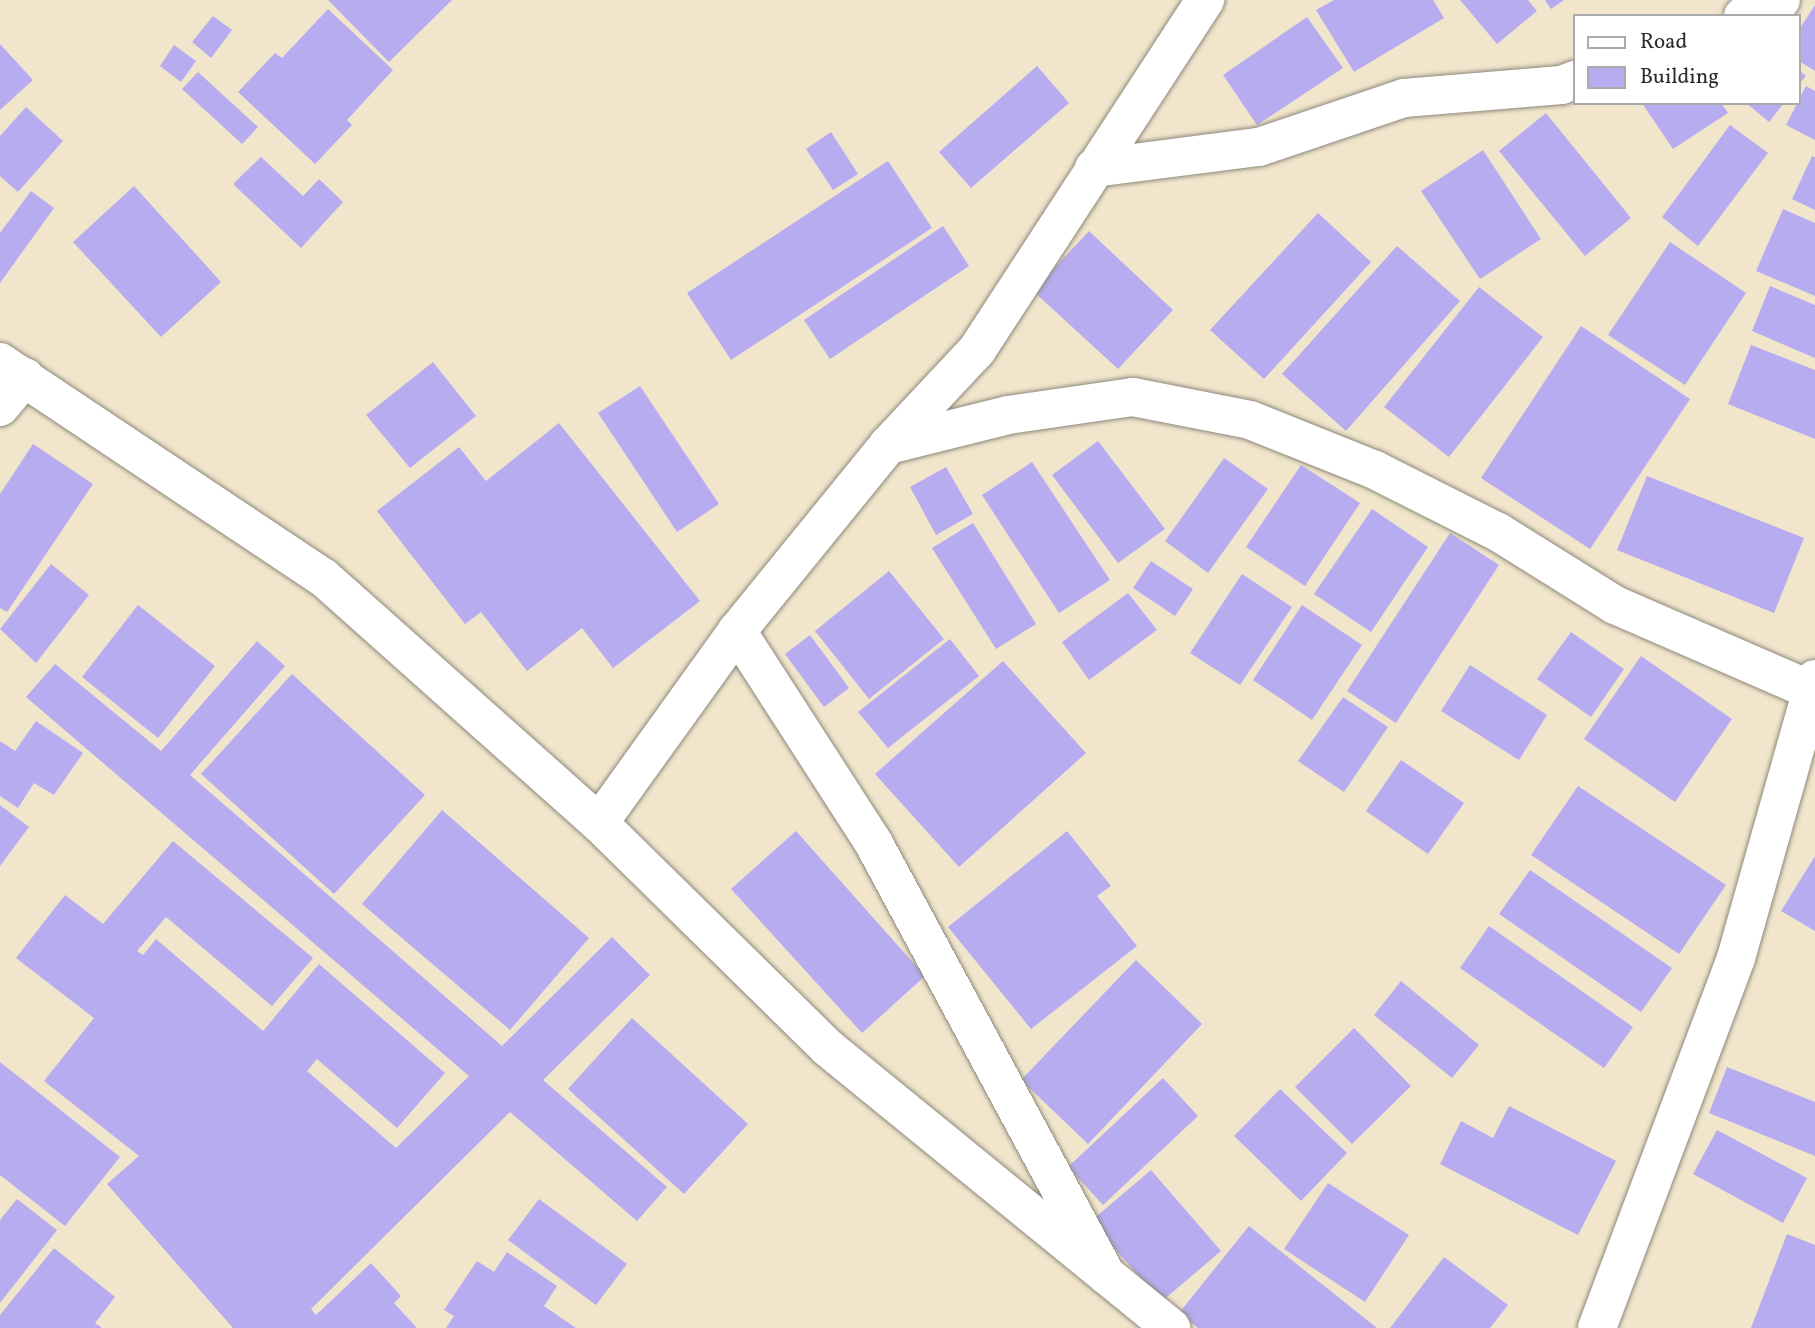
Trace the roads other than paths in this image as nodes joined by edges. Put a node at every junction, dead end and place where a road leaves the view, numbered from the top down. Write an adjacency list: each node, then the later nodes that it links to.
1 (1205, 0): 5 (street)
2 (1781, 0): 3 (street)
3 (1748, 14)
4 (1574, 80): 5 (street)
5 (1094, 169): 8 (street)
6 (12, 370): 7 (street); 11 (street)
7 (0, 407)
8 (888, 444): 9 (street); 10 (street)
9 (737, 631): 11 (street); 12 (street)
10 (1814, 688): 14 (street)
11 (600, 823): 12 (street)
12 (1106, 1275): 13 (street)
13 (1171, 1328)
14 (1597, 1328)

